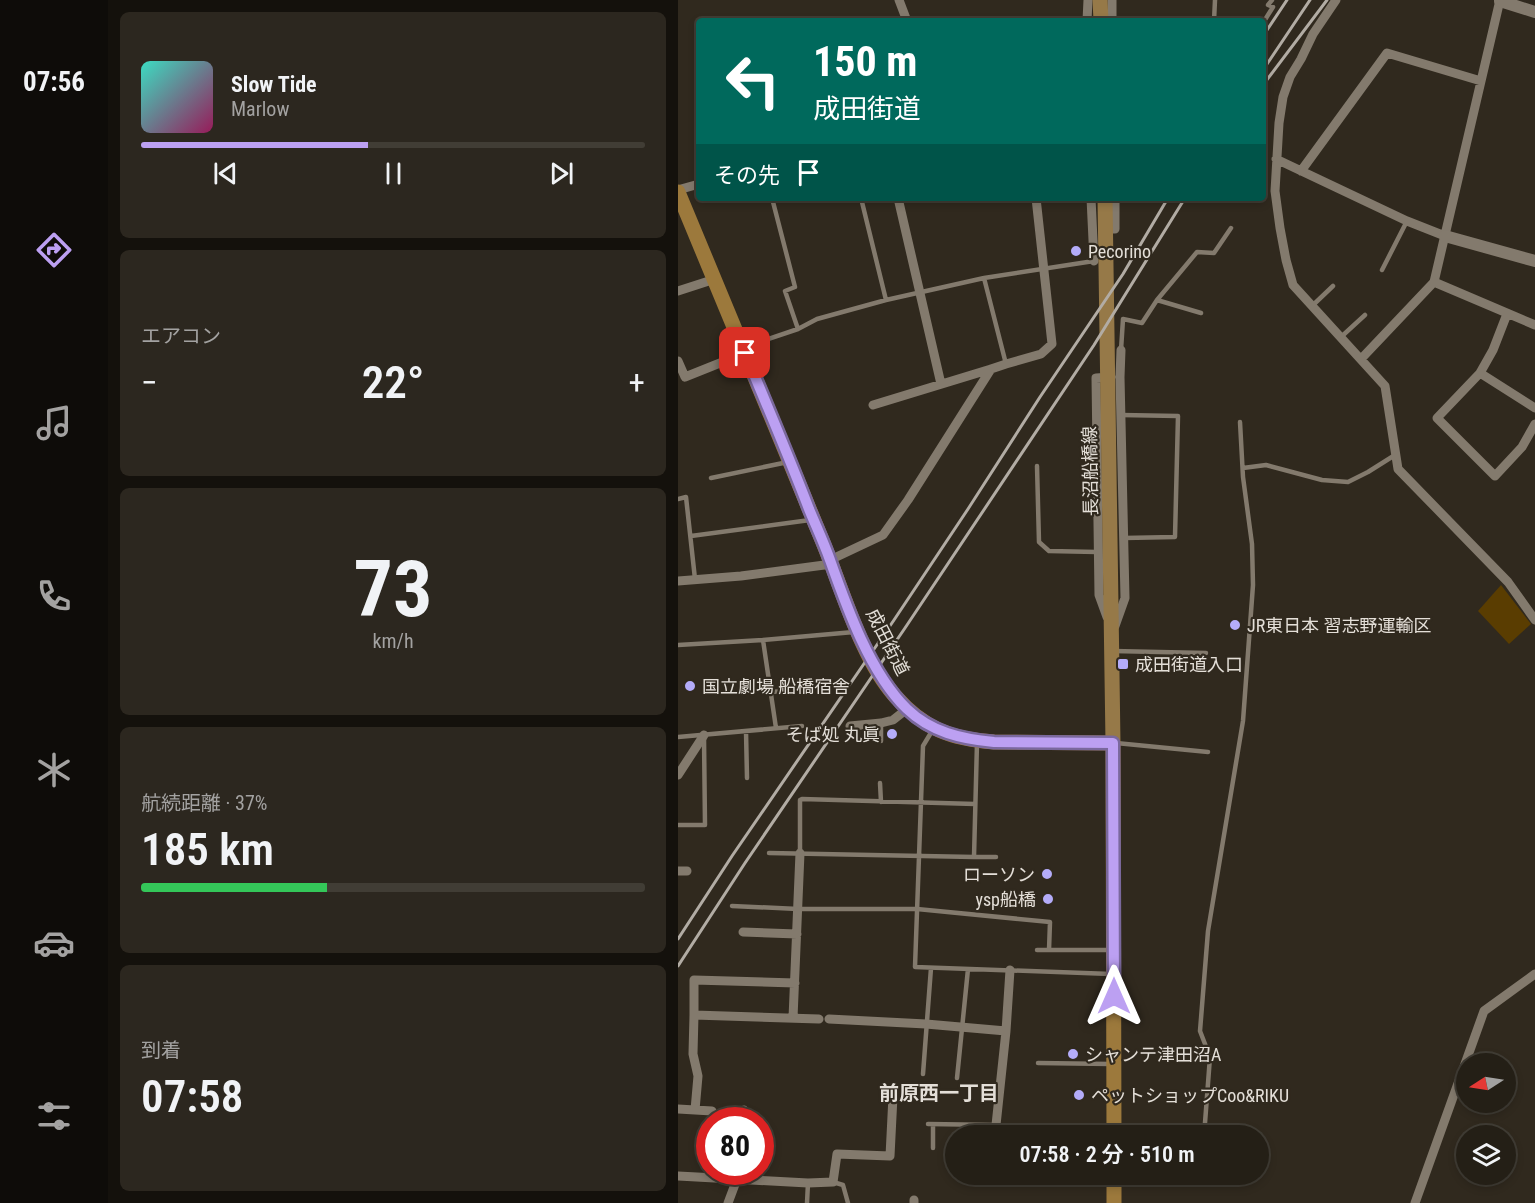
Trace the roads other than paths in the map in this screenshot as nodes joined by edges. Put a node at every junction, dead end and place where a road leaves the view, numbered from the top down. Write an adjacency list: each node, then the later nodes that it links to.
1 (899, 0): 10 (street)
2 (1088, 0): 11 (street)
3 (1101, 0): 12 (main road)
4 (1112, 0): 13 (street)
5 (1215, 0): 14 (lane)
6 (1272, 0): 15 (lane)
7 (1336, 0): 17 (street)
8 (1500, 0): 9 (street); 16 (street)
9 (1535, 12)
10 (905, 18)
11 (1088, 18)
12 (1101, 18)
13 (1112, 18)
14 (1214, 18)
15 (1266, 18)
16 (1481, 81): 18 (street); 31 (street)
17 (1276, 159): 18 (street); 44 (street)
18 (1301, 171): 28 (street)
19 (696, 186): 20 (street)
20 (679, 195): 37 (highway, 成田街道)
21 (773, 201): 49 (lane)
22 (862, 201): 42 (lane)
23 (899, 201): 41 (street)
24 (1036, 201): 34 (street)
25 (1091, 201): 30 (street)
26 (1106, 201): 79 (main road, 長沼船橋線)
27 (1115, 201): 30 (street)
28 (1407, 221): 31 (street); 35 (lane)
29 (1231, 228): 43 (lane)
30 (1091, 229): 32 (street)
31 (1445, 236): 33 (street); 38 (street)
32 (1094, 261): 34 (lane)
33 (1535, 261)
34 (1044, 268): 36 (lane); 55 (street)
35 (1382, 270)
36 (984, 278): 41 (lane); 55 (lane)
37 (715, 279): 40 (street); 52 (highway, 成田街道)
38 (1434, 282): 46 (street); 53 (street)
39 (1333, 286): 44 (lane)
40 (678, 291)
41 (919, 292): 42 (lane); 59 (street)
42 (885, 300): 49 (lane)
43 (1157, 300): 45 (lane); 51 (lane)
44 (1312, 306): 50 (street)
45 (1201, 313)
46 (1507, 314): 48 (street); 57 (street)
47 (1365, 315): 50 (lane)
48 (1535, 325)
49 (798, 329): 52 (lane)
50 (1341, 338): 53 (street)
51 (1121, 350): 58 (street)
52 (744, 351): 54 (street); 66 (highway, 成田街道)
53 (1360, 359): 65 (street)
54 (678, 361)
55 (1006, 363): 56 (street)
56 (991, 369): 59 (street); 75 (street)
57 (1480, 373): 61 (street); 64 (street)
58 (1117, 377): 62 (street); 74 (street)
59 (941, 384): 60 (street)
60 (873, 405)
61 (1535, 408)
62 (1121, 415): 73 (street); 73 (lane)
63 (1240, 422): 68 (lane)
64 (1535, 424)
65 (1395, 455): 68 (lane); 78 (street)
66 (791, 462): 69 (lane); 71 (highway, 成田街道)
67 (1037, 466): 74 (lane)
68 (1243, 468): 141 (lane)
69 (711, 478)
70 (678, 499): 72 (lane)
71 (813, 520): 72 (lane); 75 (highway, 成田街道)
72 (691, 536): 76 (lane)
73 (1124, 538): 79 (street)
74 (1097, 552): 79 (street)
75 (831, 562): 76 (street); 80 (highway, 成田街道)
76 (695, 580): 77 (street)
77 (678, 581)
78 (1535, 620)
79 (1112, 633): 83 (main road, 長沼船橋線)
80 (860, 637): 81 (lane); 87 (highway, 成田街道)
81 (764, 640): 82 (lane); 86 (lane)
82 (678, 645)
83 (1112, 651): 84 (lane); 98 (main road, 長沼船橋線)
84 (1206, 653)
85 (809, 689): 86 (lane)
86 (771, 692): 91 (lane)
87 (907, 709): 88 (street); 92 (highway, 成田街道)
88 (881, 723): 90 (street); 96 (lane)
89 (802, 726): 91 (lane)
90 (850, 726)
91 (776, 728): 93 (lane)
92 (934, 729): 97 (highway, 成田街道); 104 (lane)
93 (746, 731): 94 (lane); 101 (lane)
94 (704, 735): 95 (lane); 100 (street); 106 (lane)
95 (678, 737)
96 (881, 741)
97 (977, 741): 98 (highway, 成田街道); 105 (lane)
98 (1113, 743): 99 (lane); 119 (highway)
99 (1208, 752)
100 (678, 775)
101 (747, 778)
102 (880, 783): 103 (lane)
103 (881, 802): 104 (lane); 108 (lane)
104 (921, 803): 105 (lane); 109 (lane)
105 (975, 804): 110 (lane)
106 (678, 825)
107 (769, 852): 108 (lane)
108 (800, 853): 109 (lane); 113 (street)
109 (918, 856): 110 (lane); 114 (lane)
110 (974, 856): 111 (lane)
111 (996, 857)
112 (732, 906): 113 (lane)
113 (798, 909): 114 (lane); 116 (street)
114 (917, 909): 118 (lane); 120 (lane)
115 (743, 932): 116 (street)
116 (797, 934): 125 (street)
117 (1036, 950): 118 (lane)
118 (1049, 950): 119 (lane)
119 (1114, 950): 123 (highway)
120 (931, 968): 121 (lane); 128 (lane)
121 (968, 969): 122 (lane); 129 (lane)
122 (1010, 970): 123 (lane); 130 (street)
123 (1114, 974): 132 (highway)
124 (1535, 974): 154 (street)
125 (795, 983): 126 (street); 127 (street)
126 (693, 1016): 127 (street); 137 (street)
127 (793, 1018): 128 (street)
128 (927, 1024): 129 (street); 133 (lane)
129 (962, 1027): 130 (street); 134 (lane)
130 (1006, 1031): 139 (street)
131 (1038, 1064): 132 (lane)
132 (1115, 1065): 140 (highway)
133 (923, 1074)
134 (957, 1078)
135 (893, 1096): 146 (street)
136 (678, 1109): 137 (street)
137 (695, 1110)
138 (945, 1125): 142 (lane)
139 (992, 1125)
140 (1114, 1125)
141 (1205, 1125)
142 (933, 1148)
143 (678, 1176): 144 (street)
144 (696, 1176)
145 (774, 1179): 147 (street)
146 (833, 1182): 147 (street); 152 (lane)
147 (808, 1183): 151 (lane)
148 (734, 1185): 150 (street)
149 (1114, 1185): 153 (highway)
150 (728, 1203)
151 (807, 1203)
152 (848, 1203)
153 (1114, 1203)
154 (1416, 1203)

